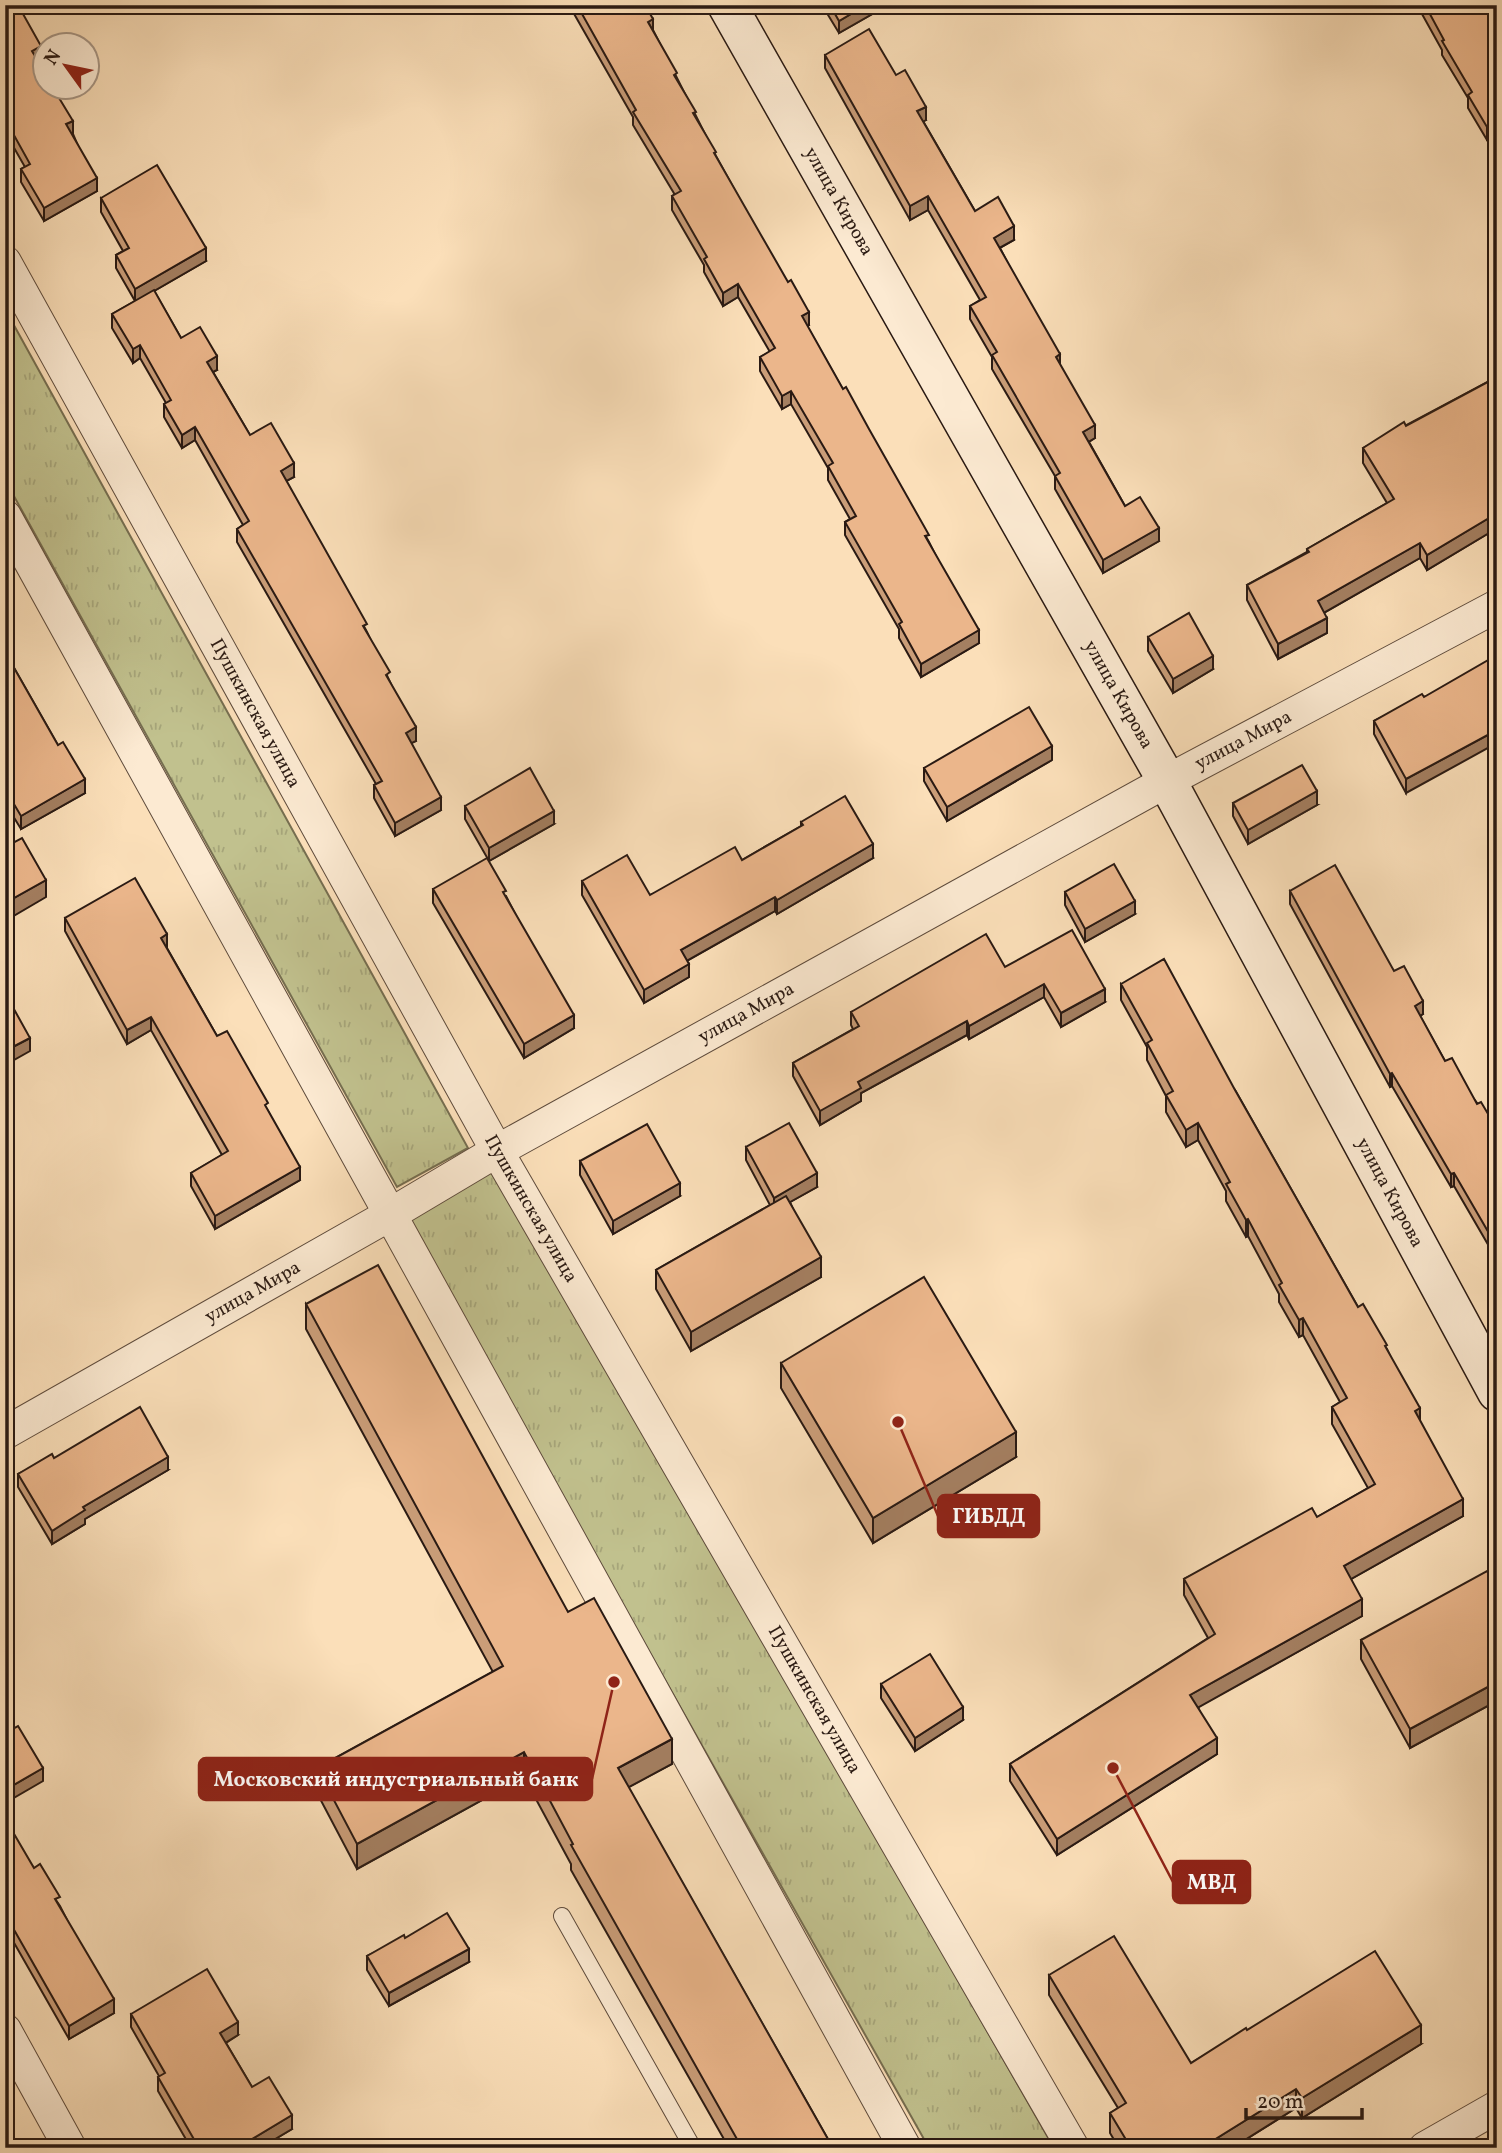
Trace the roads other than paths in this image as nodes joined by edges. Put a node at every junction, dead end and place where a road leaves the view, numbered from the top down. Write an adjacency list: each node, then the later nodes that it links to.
1 (727, 5): 5 (street, улица Кирова)
2 (5, 262): 6 (street, Пушкинская улица)
3 (5, 516): 7 (street)
4 (1497, 606): 5 (street, улица Мира)
5 (1167, 781): 6 (street, улица Мира); 8 (street, улица Кирова)
6 (496, 1151): 7 (street, улица Мира); 16 (street, Пушкинская улица)
7 (391, 1214): 9 (street, улица Мира); 15 (street)
8 (1497, 1392)
9 (5, 1433)
10 (562, 1916): 14 (lane)
11 (5, 2030): 13 (street)
12 (1497, 2107): 17 (street)
13 (70, 2148)
14 (693, 2148)
15 (905, 2148)
16 (1073, 2148)
17 (1425, 2148)

